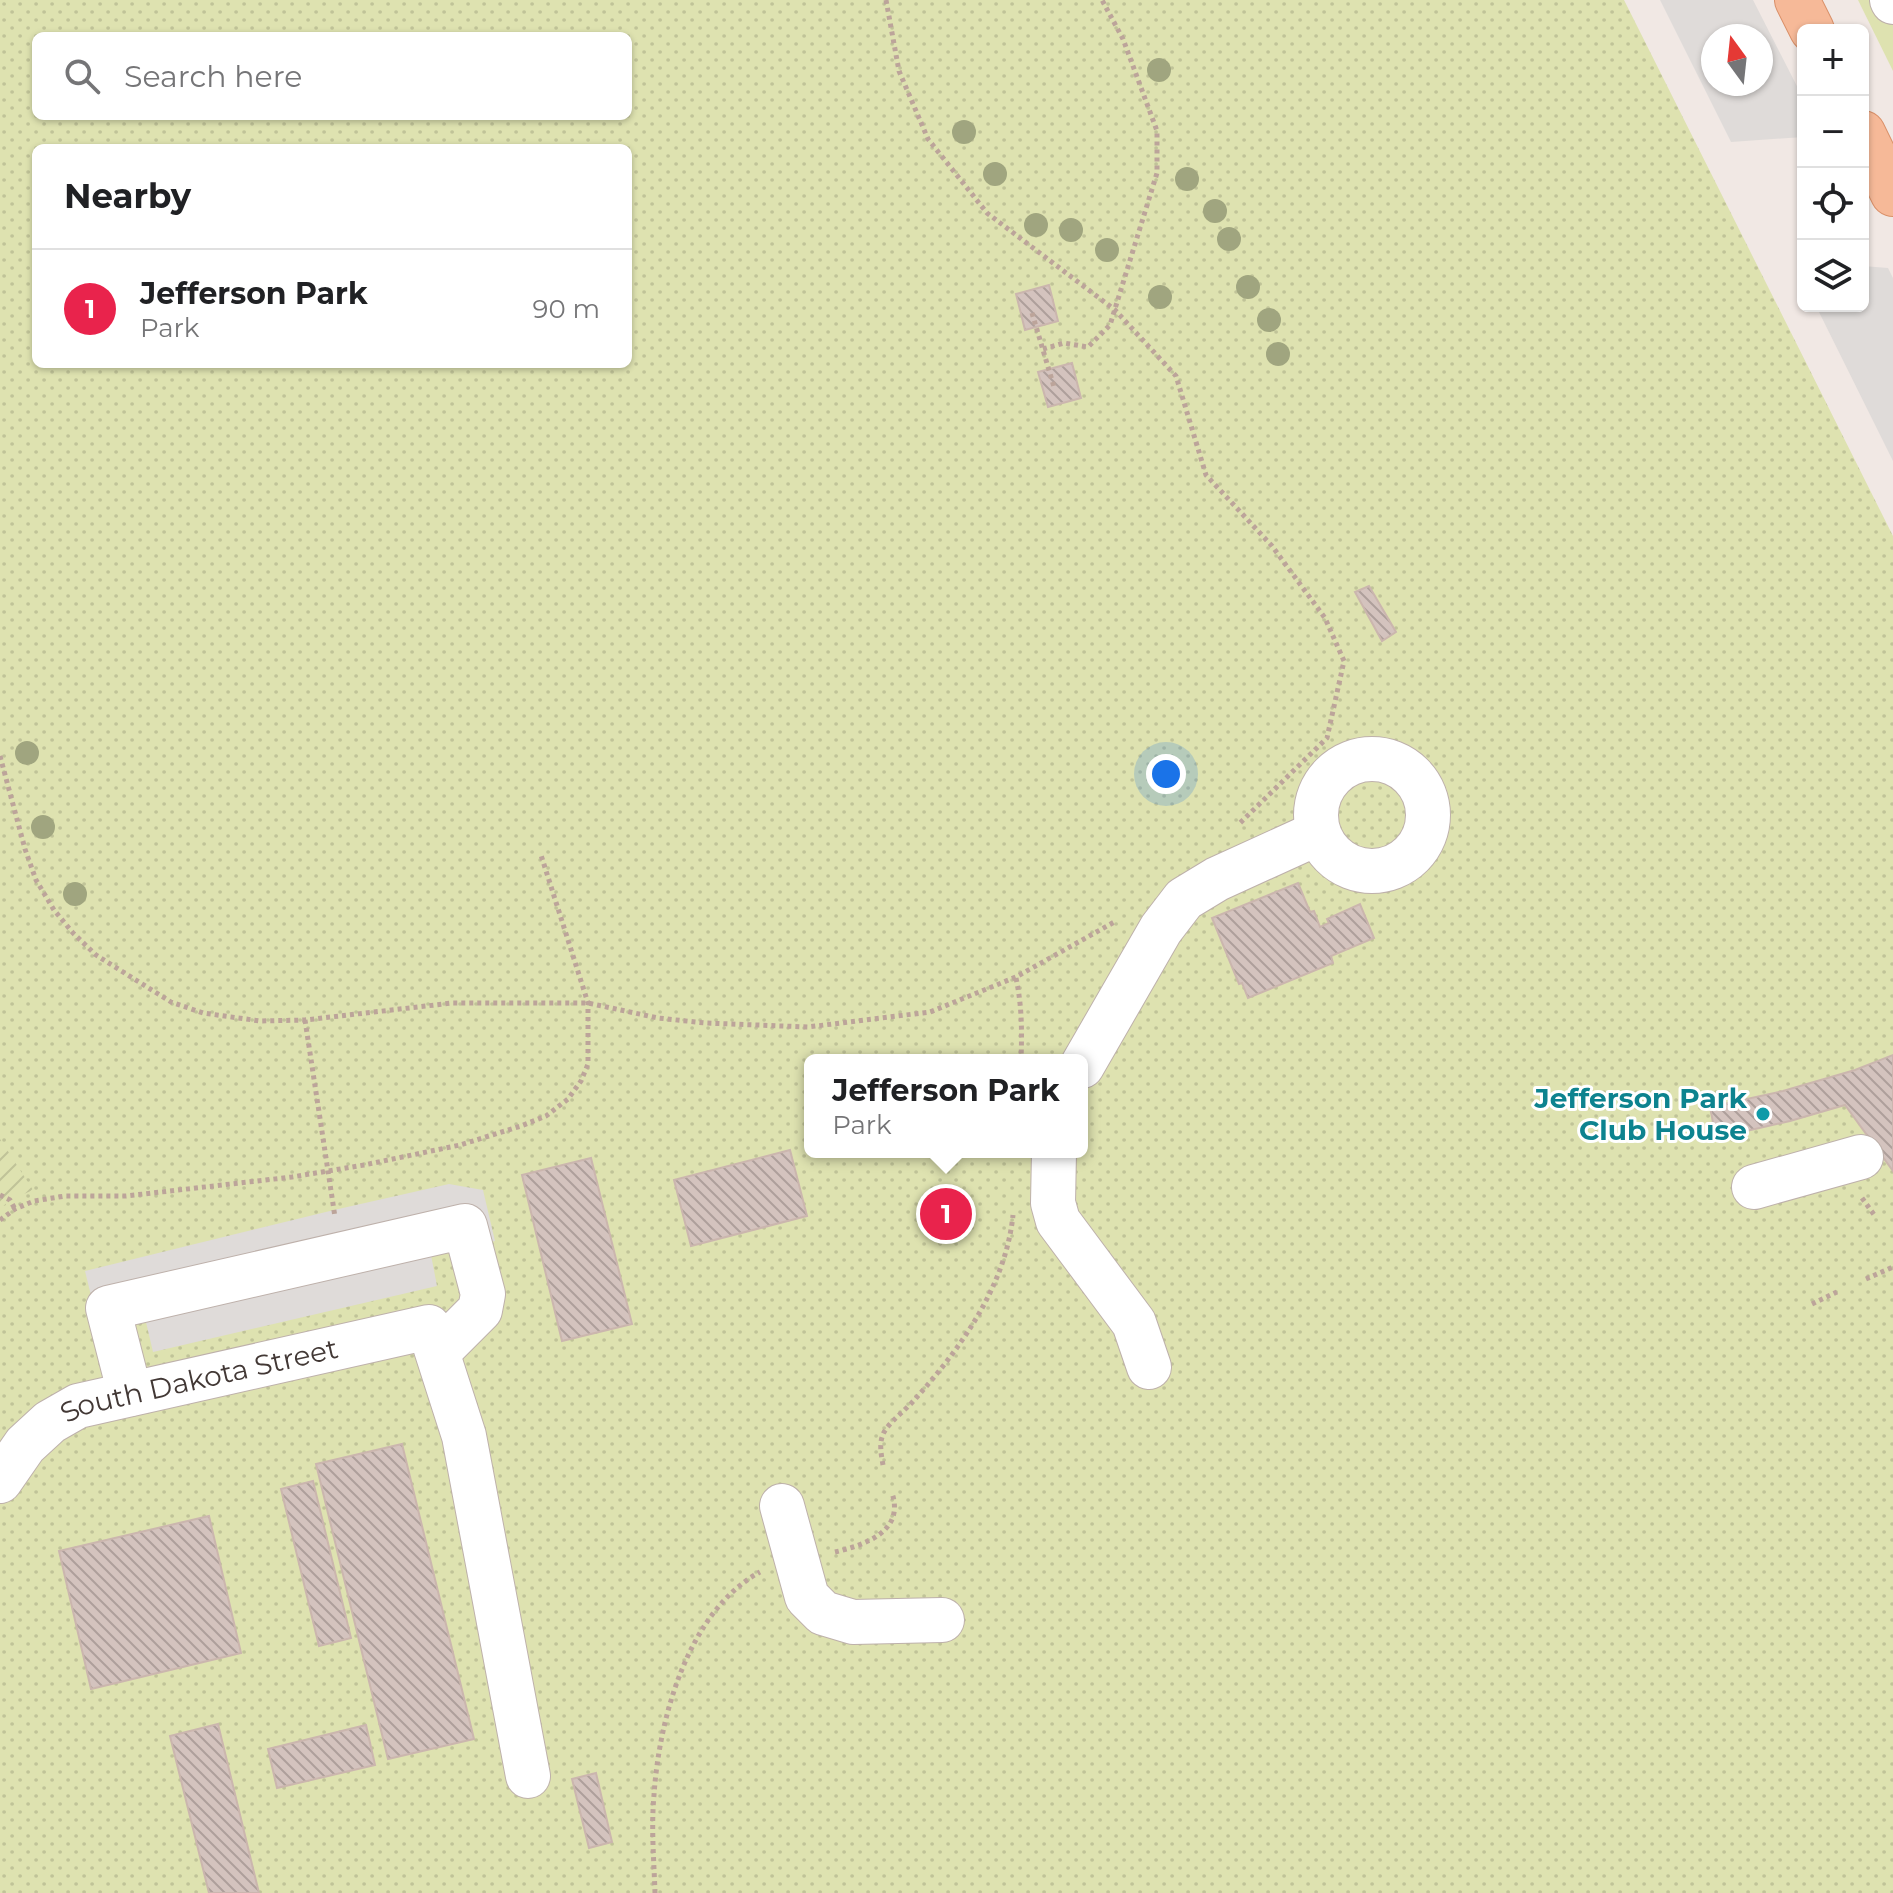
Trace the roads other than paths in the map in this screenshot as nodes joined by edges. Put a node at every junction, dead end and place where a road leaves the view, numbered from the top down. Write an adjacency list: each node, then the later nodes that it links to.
1 (1797, 0): 2 (main road)
2 (1809, 24)
3 (1869, 145): 4 (main road)
4 (1893, 194)
5 (1318, 833): 6 (street)
6 (1088, 1056)
7 (1054, 1158): 11 (street)
8 (1861, 1177): 9 (street)
9 (1754, 1187)
10 (437, 1336): 12 (street, South Dakota Street); 12 (street); 16 (street)
11 (1149, 1367)
12 (130, 1394): 13 (street, South Dakota Street)
13 (0, 1481)
14 (782, 1506): 15 (street)
15 (942, 1620)
16 (528, 1776)

